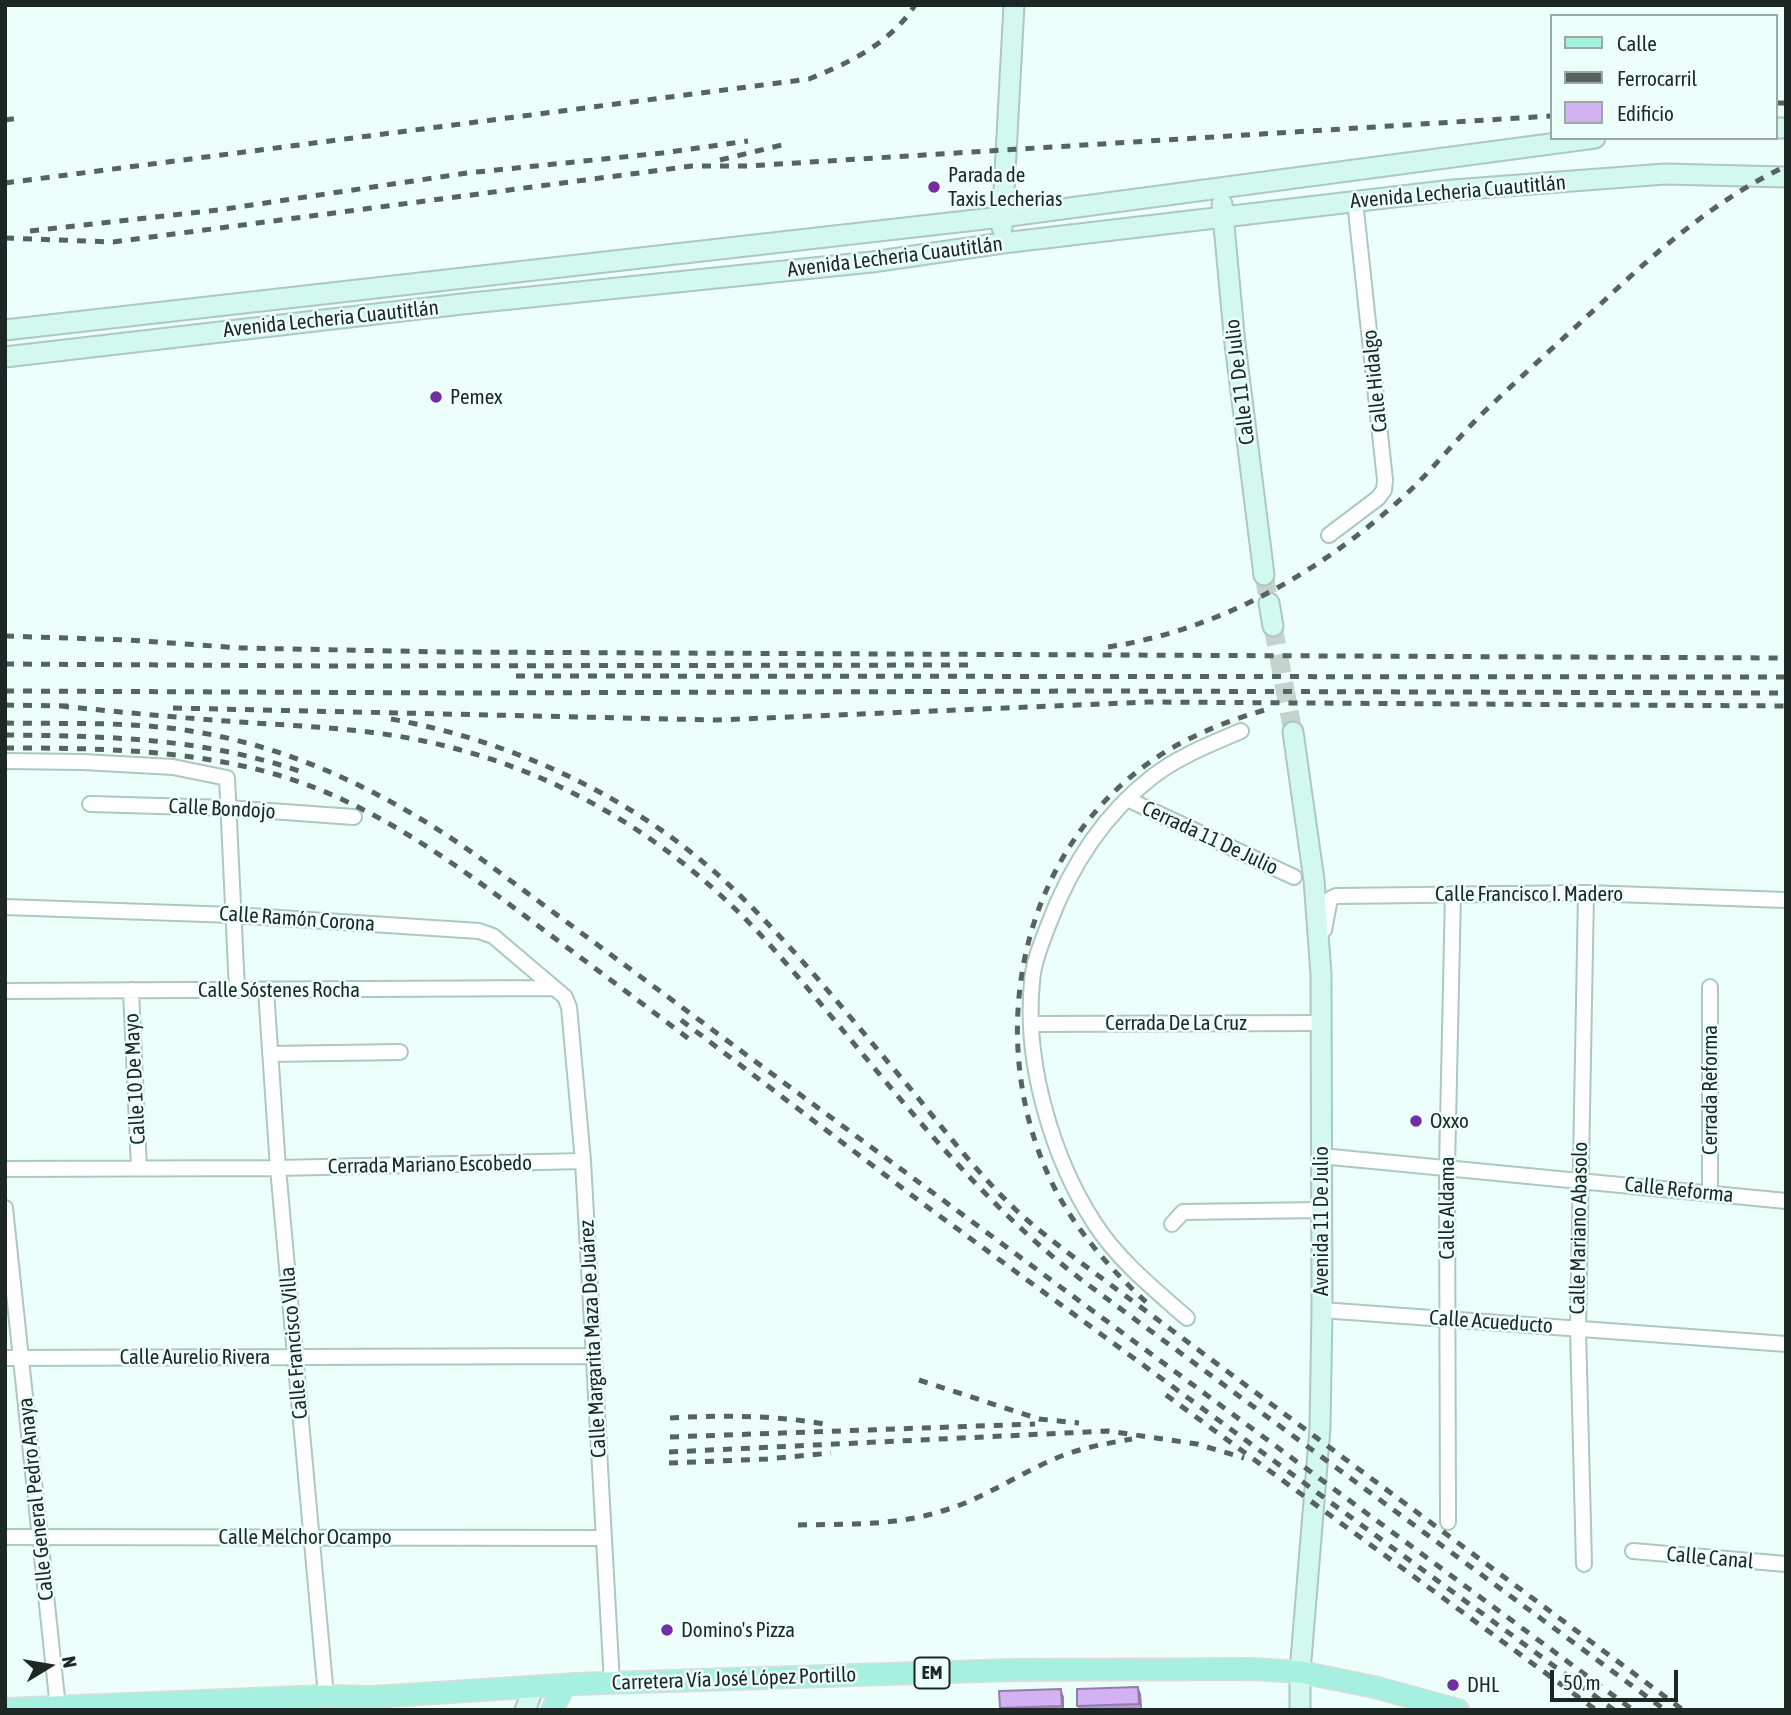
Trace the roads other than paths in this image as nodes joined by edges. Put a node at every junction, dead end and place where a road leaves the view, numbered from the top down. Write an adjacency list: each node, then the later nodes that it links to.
1 (1014, 5): 9 (main road)
2 (1580, 140): 3 (main road, Avenida Lecheria Cuautitlán)
3 (1448, 158): 5 (main road, Avenida Lecheria Cuautitlán); 6 (main road)
4 (1786, 177): 6 (main road, Avenida Lecheria Cuautitlán)
5 (1220, 187): 8 (main road, Calle 11 De Julio); 9 (main road, Avenida Lecheria Cuautitlán)
6 (1452, 190): 7 (main road, Avenida Lecheria Cuautitlán)
7 (1355, 201): 8 (main road, Avenida Lecheria Cuautitlán); 15 (street, Calle Hidalgo)
8 (1223, 216): 10 (main road, Avenida Lecheria Cuautitlán); 16 (main road, Calle 11 De Julio)
9 (1002, 217): 10 (main road); 11 (main road, Avenida Lecheria Cuautitlán)
10 (1003, 243): 13 (main road, Avenida Lecheria Cuautitlán)
11 (189, 308): 12 (main road, Avenida Lecheria Cuautitlán); 13 (main road)
12 (5, 330)
13 (192, 334): 14 (main road, Avenida Lecheria Cuautitlán)
14 (5, 357)
15 (1329, 536)
16 (1264, 575)
17 (1269, 603): 18 (main road)
18 (1273, 626)
19 (1241, 731): 22 (street)
20 (1293, 732): 32 (main road, Avenida 11 De Julio)
21 (5, 761): 24 (street)
22 (1127, 799): 26 (street, Cerrada 11 De Julio); 41 (street)
23 (90, 804): 24 (street, Calle Bondojo)
24 (228, 808): 25 (street, Calle Bondojo); 31 (street)
25 (354, 817)
26 (1294, 877)
27 (1586, 892): 28 (street, Calle Francisco I. Madero); 29 (street, Calle Francisco I. Madero); 50 (street, Calle Mariano Abasolo)
28 (1453, 894): 32 (street, Calle Francisco I. Madero); 48 (street, Calle Aldama)
29 (1786, 900)
30 (5, 907): 31 (street, Calle Ramón Corona)
31 (233, 915): 34 (street, Calle Ramón Corona); 36 (street)
32 (1321, 954): 40 (main road, Avenida 11 De Julio)
33 (1710, 987): 51 (street, Cerrada Reforma)
34 (552, 988): 37 (street, Calle Sóstenes Rocha); 39 (street, Calle Ramón Corona)
35 (131, 990): 36 (street, Calle Sóstenes Rocha); 38 (street, Calle Sóstenes Rocha); 46 (street, Calle 10 De Mayo)
36 (237, 990): 37 (street, Calle Sóstenes Rocha)
37 (265, 990): 43 (street, Calle Francisco Villa)
38 (5, 991)
39 (565, 997): 45 (street, Calle Margarita Maza De Juárez)
40 (1320, 1023): 41 (street, Cerrada De La Cruz); 44 (main road, Avenida 11 De Julio)
41 (1032, 1024): 57 (street)
42 (400, 1052): 43 (street)
43 (270, 1055): 47 (street, Calle Francisco Villa)
44 (1321, 1156): 48 (street, Calle Reforma); 54 (main road, Avenida 11 De Julio)
45 (583, 1161): 47 (street, Cerrada Mariano Escobedo); 61 (street, Calle Margarita Maza De Juárez)
46 (139, 1168): 47 (street); 49 (street)
47 (278, 1168): 62 (street, Calle Francisco Villa)
48 (1447, 1168): 50 (street, Calle Reforma); 58 (street, Calle Aldama)
49 (5, 1169)
50 (1579, 1181): 51 (street, Calle Reforma); 59 (street, Calle Mariano Abasolo)
51 (1710, 1193): 52 (street, Calle Reforma)
52 (1786, 1201)
53 (5, 1208): 64 (street, Calle General Pedro Anaya)
54 (1321, 1210): 55 (street); 56 (main road, Avenida 11 De Julio)
55 (1172, 1224)
56 (1322, 1310): 58 (street, Calle Acueducto); 73 (main road, Avenida 11 De Julio)
57 (1187, 1318)
58 (1448, 1319): 59 (street, Calle Acueducto); 65 (street, Calle Aldama)
59 (1578, 1329): 60 (street, Calle Acueducto); 71 (street, Calle Mariano Abasolo)
60 (1786, 1344)
61 (594, 1356): 62 (street, Calle Aurelio Rivera); 69 (street, Calle Margarita Maza De Juárez)
62 (295, 1357): 64 (street, Calle Aurelio Rivera); 68 (street, Calle Francisco Villa)
63 (5, 1358): 64 (street, Calle Aurelio Rivera)
64 (22, 1358): 67 (street, Calle General Pedro Anaya)
65 (1448, 1521)
66 (5, 1537): 67 (street, Calle Melchor Ocampo)
67 (40, 1537): 68 (street, Calle Melchor Ocampo); 78 (street, Calle General Pedro Anaya)
68 (312, 1537): 69 (street, Calle Melchor Ocampo); 77 (street, Calle Francisco Villa)
69 (604, 1538): 74 (street, Calle Margarita Maza De Juárez)
70 (1633, 1551): 72 (street, Calle Canal)
71 (1584, 1564)
72 (1786, 1564)
73 (1300, 1672): 74 (main road, Carretera Vía José López Portillo / EM); 82 (main road, Avenida 11 De Julio); 83 (main road, Carretera Vía José López Portillo / EM)
74 (612, 1683): 75 (main road, Carretera Vía José López Portillo / EM)
75 (565, 1685): 76 (main road, Carretera Vía José López Portillo / EM); 81 (main road)
76 (534, 1687): 77 (main road, Carretera Vía José López Portillo / EM); 80 (main road)
77 (326, 1696): 78 (main road, Carretera Vía José López Portillo / EM)
78 (58, 1708): 79 (main road, Carretera Vía José López Portillo / EM)
79 (5, 1709)
80 (525, 1710)
81 (552, 1710)
82 (1300, 1710)
83 (1458, 1710)

